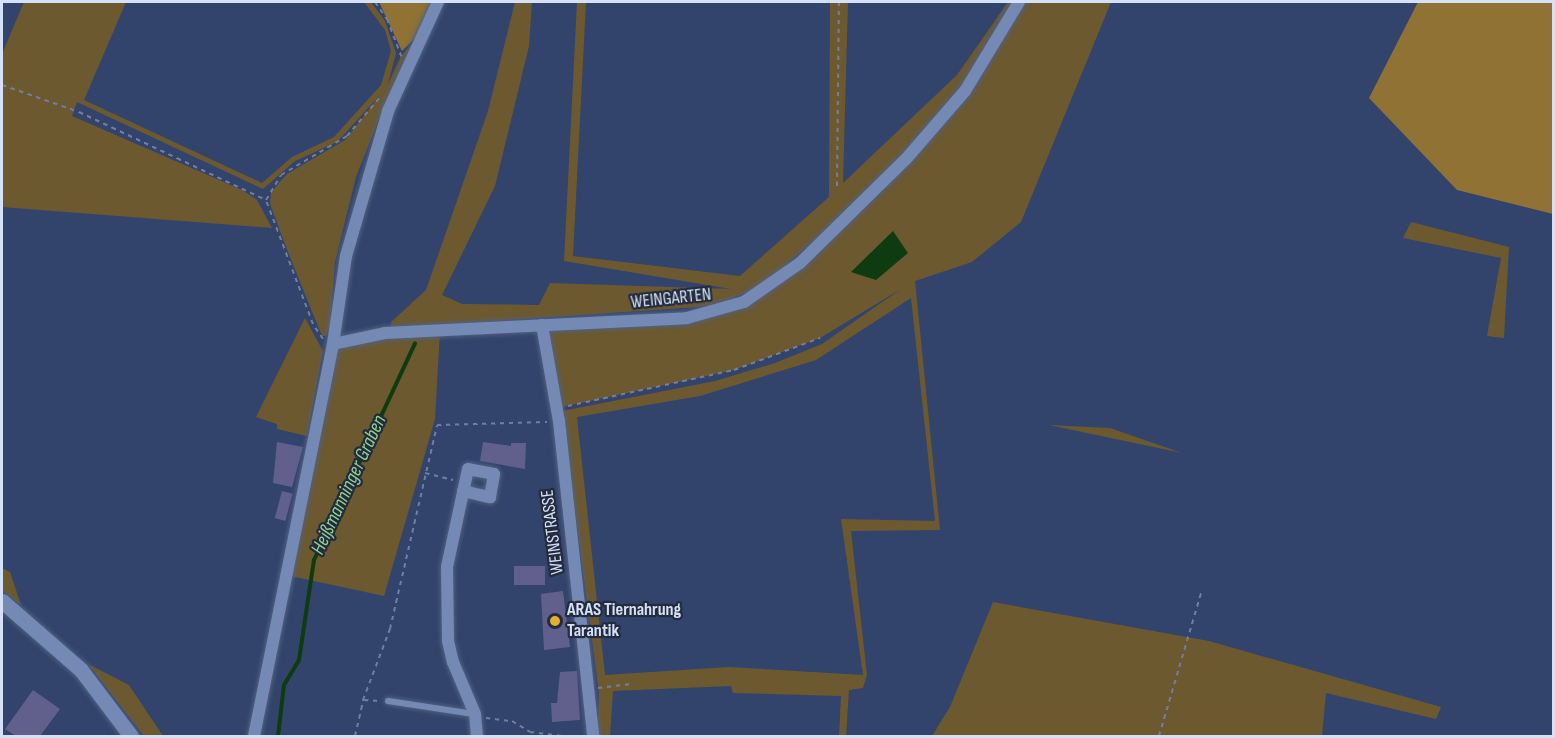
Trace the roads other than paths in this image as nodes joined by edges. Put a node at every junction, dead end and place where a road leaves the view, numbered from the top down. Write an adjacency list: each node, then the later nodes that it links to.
1 (438, 2): 4 (street)
2 (1019, 2): 3 (street, WEINGARTEN)
3 (542, 325): 4 (street, WEINGARTEN); 12 (street, WEINSTRASSE)
4 (333, 344): 10 (street)
5 (464, 487): 8 (street)
6 (2, 601): 9 (main road)
7 (388, 701): 8 (lane)
8 (475, 716): 11 (street)
9 (128, 735)
10 (254, 736)
11 (477, 736)
12 (593, 736)

